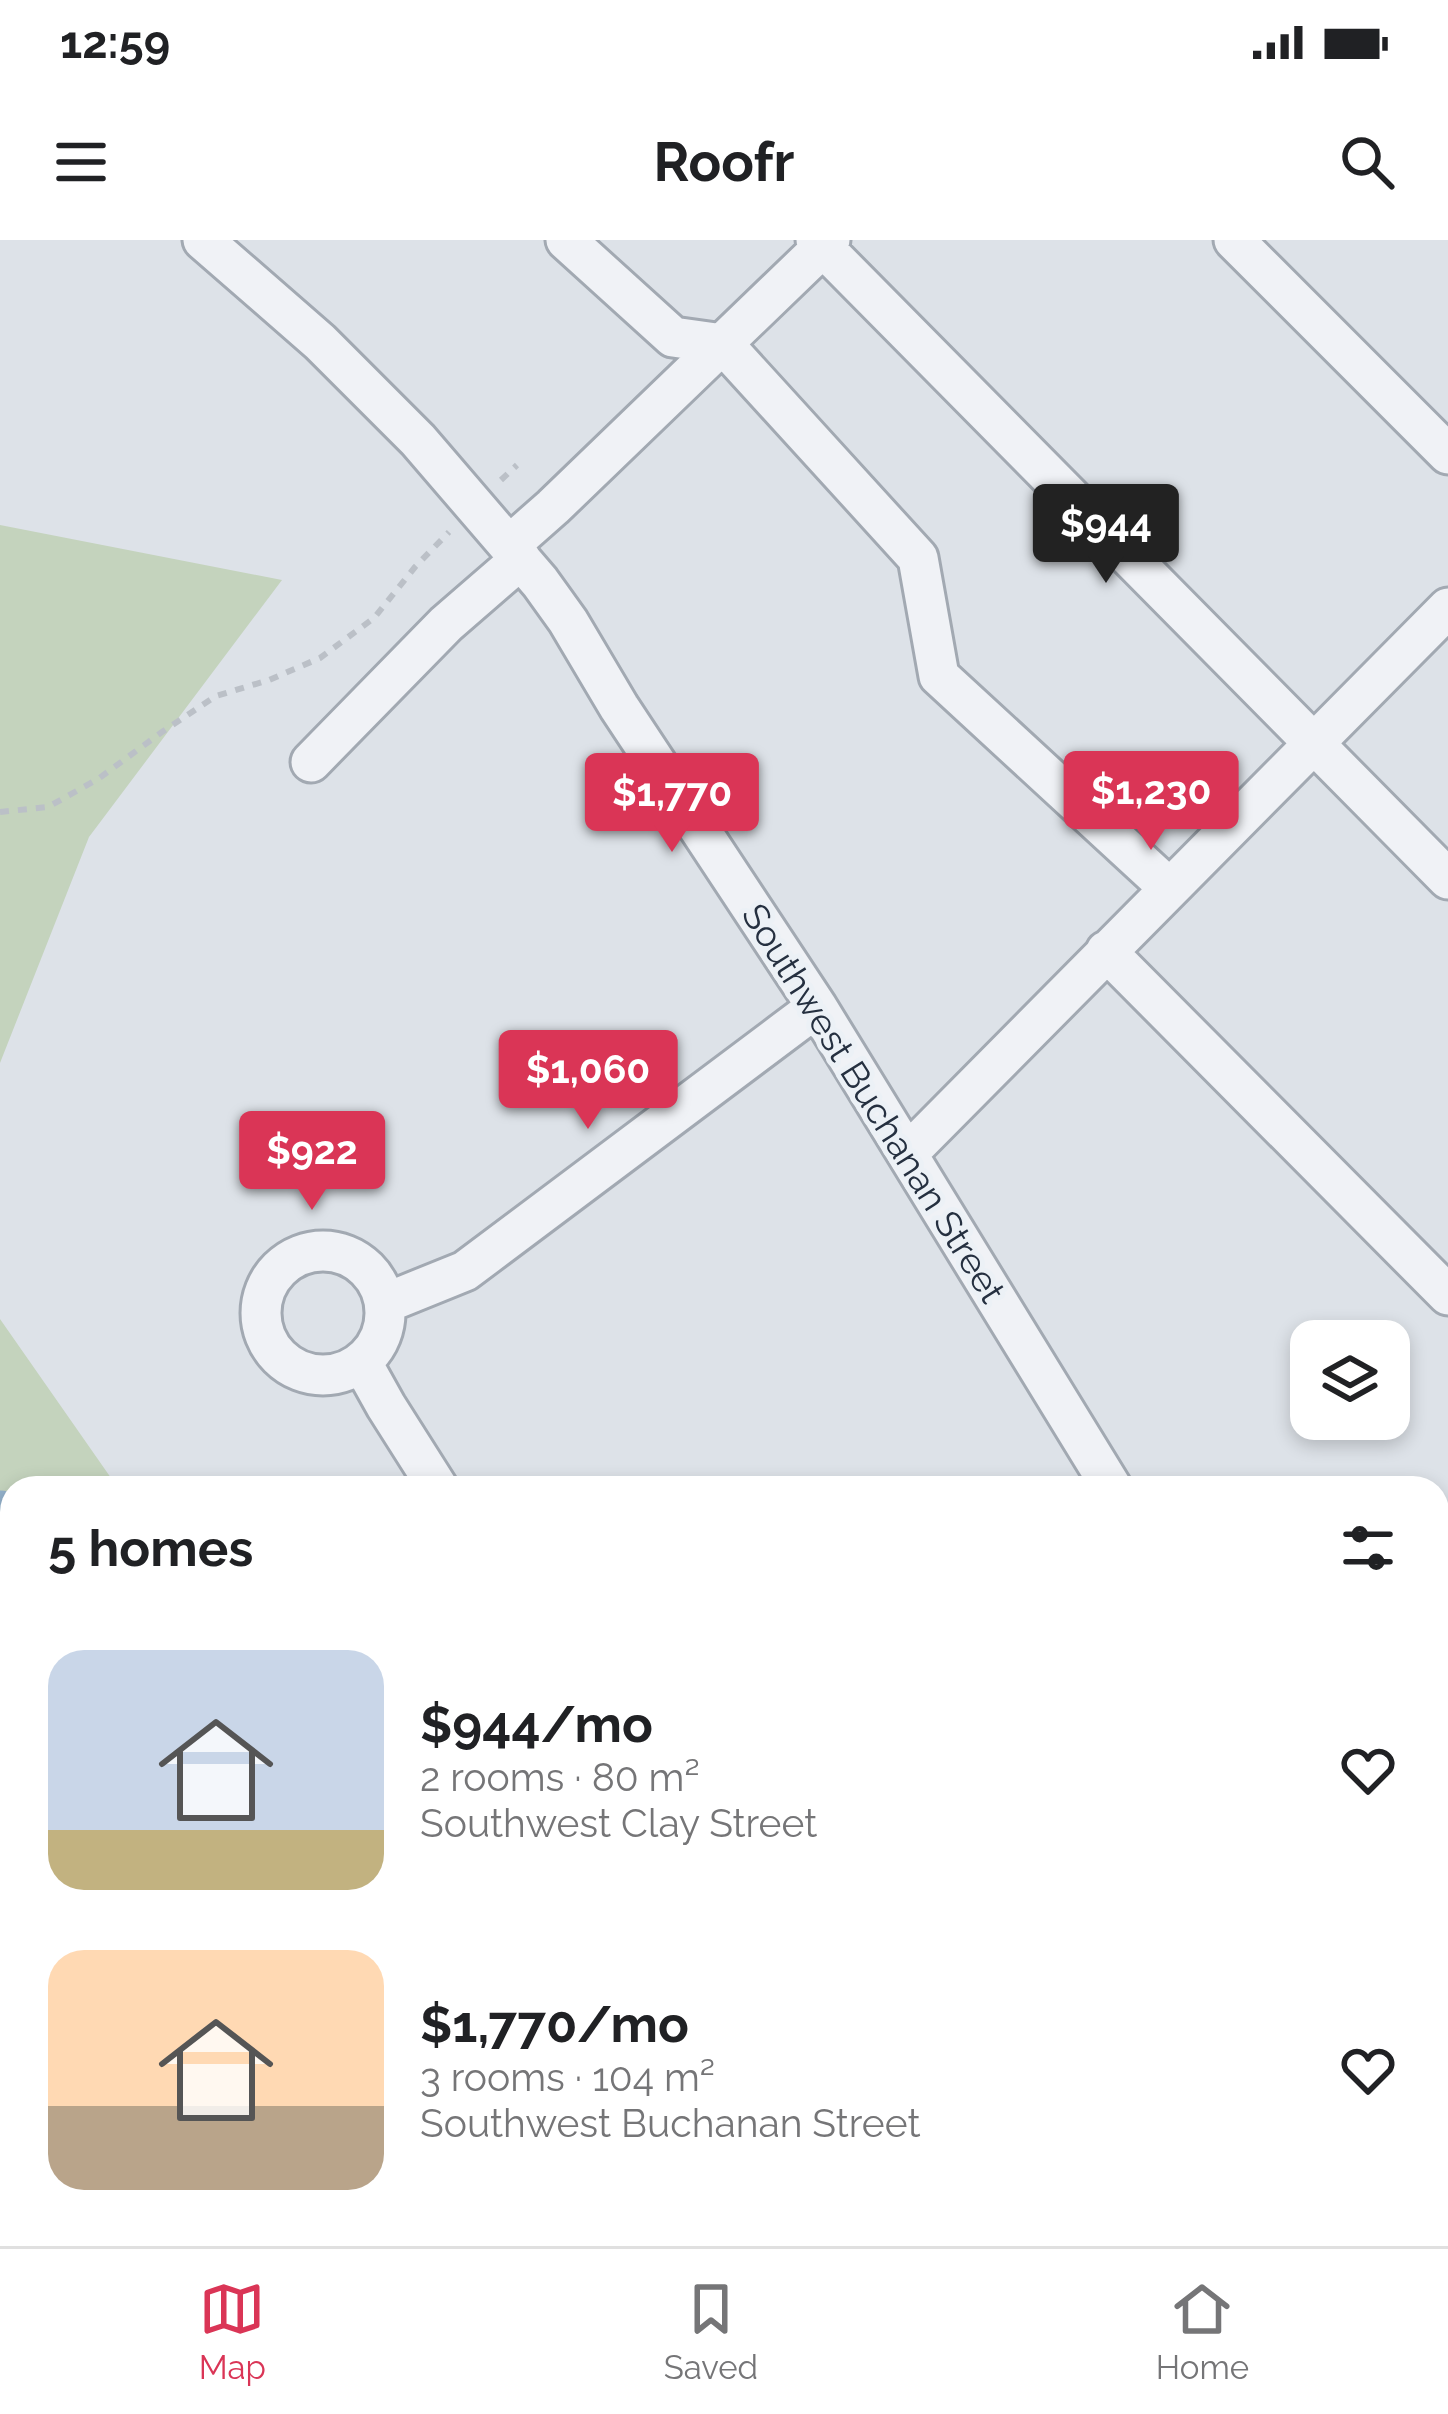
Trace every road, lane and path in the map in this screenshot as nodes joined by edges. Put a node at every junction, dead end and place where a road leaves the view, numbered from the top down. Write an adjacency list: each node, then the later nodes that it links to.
1 (203, 240): 8 (street, Southwest Buchanan Street)
2 (566, 240): 5 (street)
3 (1234, 240): 6 (street)
4 (823, 242): 5 (street); 11 (street)
5 (723, 344): 9 (street); 15 (street)
6 (1448, 454)
7 (517, 465): 8 (path)
8 (475, 506): 9 (street, Southwest Buchanan Street); 13 (path)
9 (516, 552): 12 (street); 17 (street, Southwest Buchanan Street)
10 (1448, 608): 11 (street)
11 (1314, 743): 14 (street); 15 (street)
12 (311, 762)
13 (0, 812)
14 (1448, 879)
15 (1168, 888): 16 (street)
16 (1106, 951): 18 (street); 19 (street)
17 (817, 1007): 18 (street, Southwest Buchanan Street); 20 (street)
18 (908, 1153): 23 (street, Southwest Buchanan Street)
19 (1448, 1295)
20 (386, 1303): 21 (street); 21 (street)
21 (362, 1363): 22 (street)
22 (430, 1476)
23 (1105, 1476)

